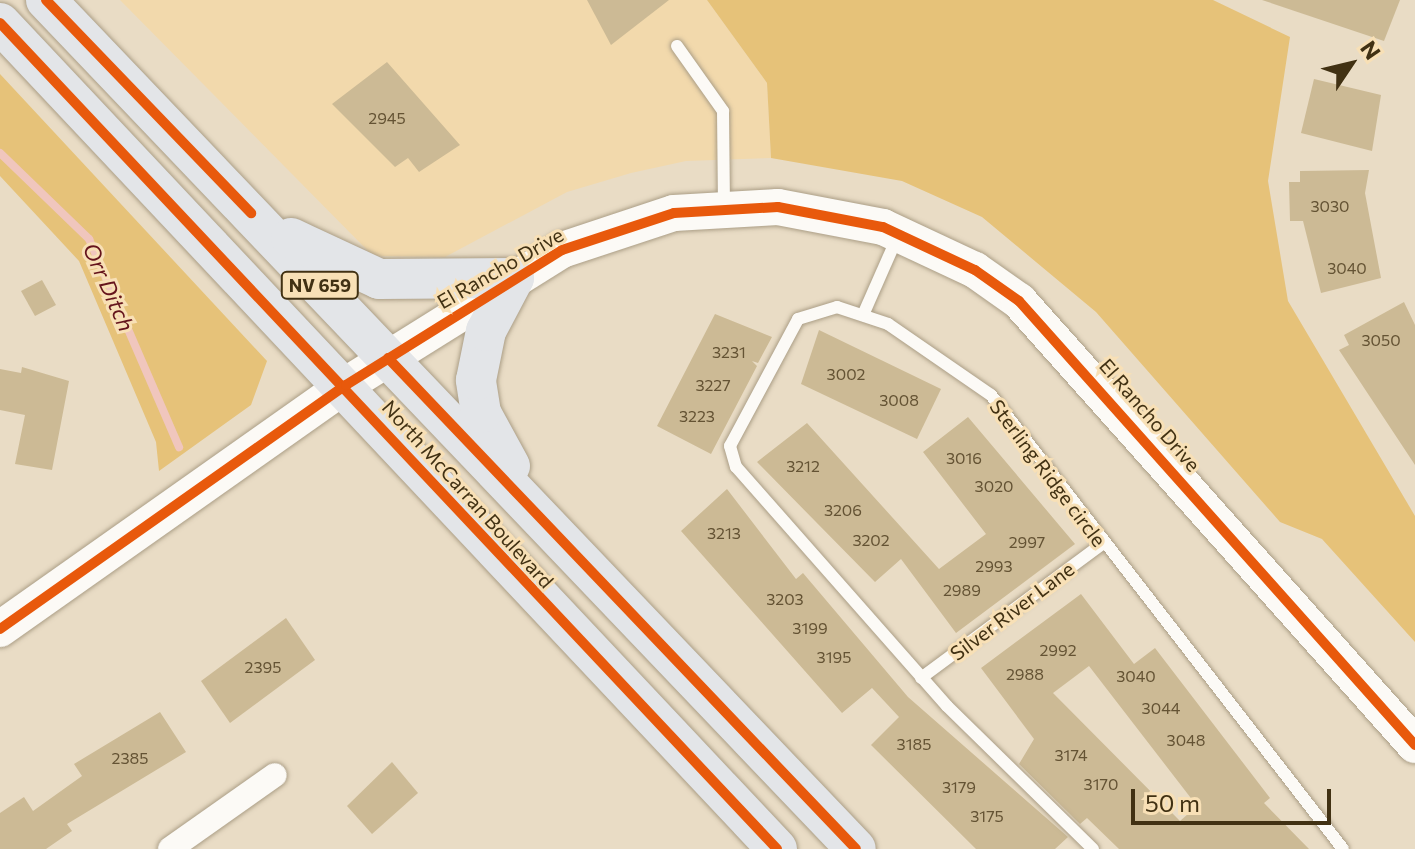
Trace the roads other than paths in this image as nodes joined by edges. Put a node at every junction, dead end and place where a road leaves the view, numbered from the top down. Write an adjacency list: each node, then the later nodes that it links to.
1 (46, 0): 5 (main road, North McCarran Boulevard / NV 659)
2 (0, 23): 10 (main road, North McCarran Boulevard / NV 659)
3 (677, 46): 4 (lane)
4 (724, 207): 6 (main road, El Rancho Drive); 7 (main road, El Rancho Drive)
5 (251, 213): 7 (main road); 9 (main road, North McCarran Boulevard / NV 659)
6 (899, 234): 8 (lane); 15 (main road, El Rancho Drive)
7 (514, 278): 9 (main road, El Rancho Drive); 11 (main road)
8 (863, 315): 12 (lane, Sterling Ridge circle); 14 (lane, Sterling Ridge circle)
9 (388, 358): 10 (main road, El Rancho Drive); 11 (main road, North McCarran Boulevard / NV 659)
10 (346, 385): 13 (main road, El Rancho Drive); 18 (main road, North McCarran Boulevard / NV 659)
11 (535, 513): 19 (main road, North McCarran Boulevard / NV 659)
12 (1102, 544): 14 (lane, Silver River Lane); 21 (lane, Sterling Ridge circle)
13 (0, 629)
14 (921, 678): 20 (lane, Sterling Ridge circle)
15 (1415, 745)
16 (275, 775): 17 (street)
17 (170, 849)
18 (777, 849)
19 (856, 849)
20 (1093, 849)
21 (1343, 849)

